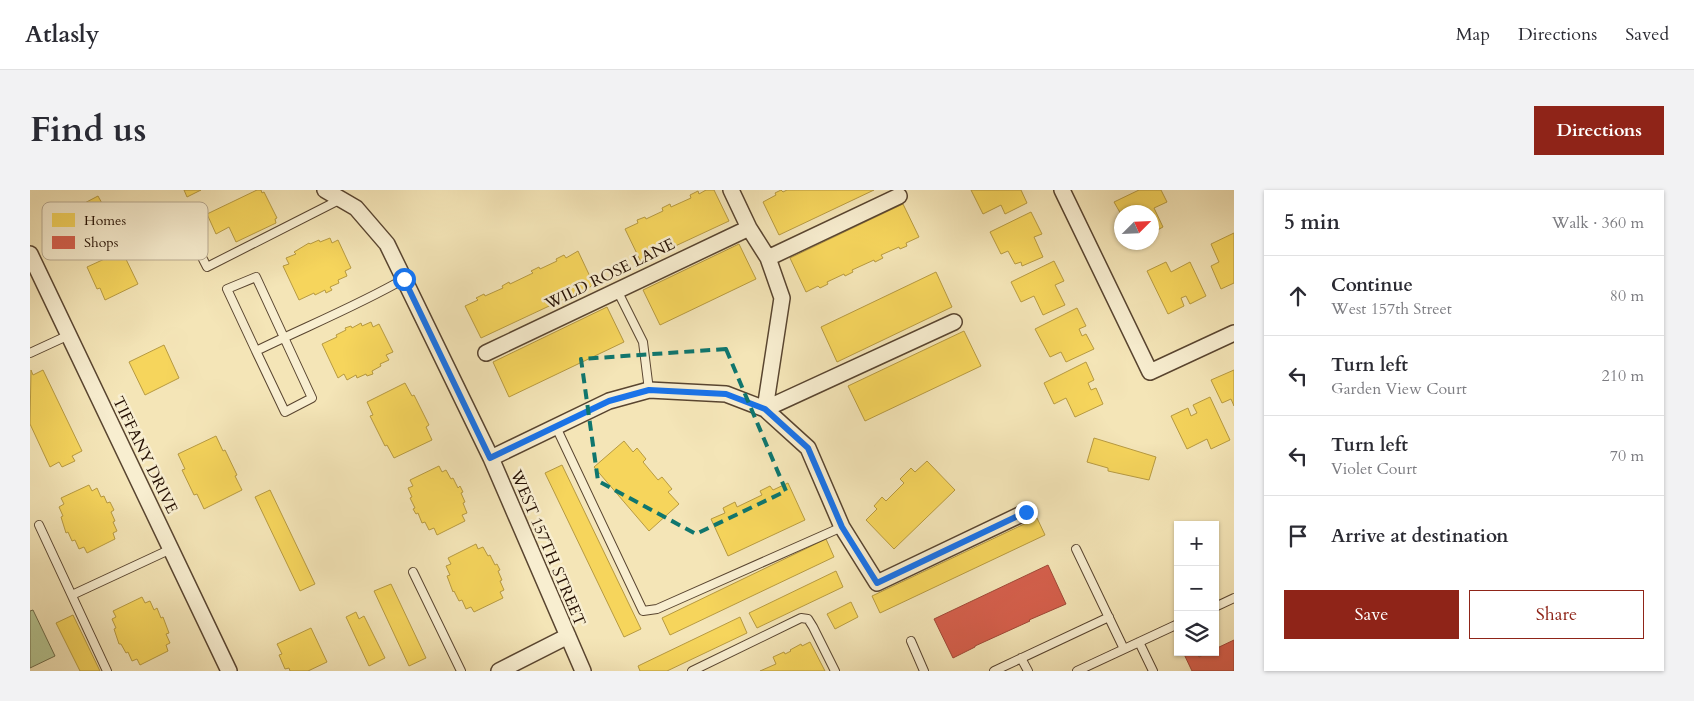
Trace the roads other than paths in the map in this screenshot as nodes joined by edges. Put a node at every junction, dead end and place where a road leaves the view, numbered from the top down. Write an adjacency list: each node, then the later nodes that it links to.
1 (325, 190): 5 (street, WEST 157TH STREET)
2 (731, 190): 6 (street)
3 (1062, 190): 13 (street)
4 (899, 196): 8 (street)
5 (341, 199): 9 (lane); 10 (street, WEST 157TH STREET)
6 (749, 228): 8 (street); 11 (street, WILD ROSE LANE)
7 (30, 254): 14 (street, TIFFANY DRIVE)
8 (768, 258): 20 (street)
9 (204, 260)
10 (404, 279): 15 (lane); 22 (street, WEST 157TH STREET)
11 (617, 290): 18 (street, WILD ROSE LANE); 19 (lane)
12 (954, 322): 20 (street)
13 (1234, 333)
14 (69, 335): 17 (lane); 27 (street, TIFFANY DRIVE)
15 (285, 337): 16 (lane); 16 (lane); 16 (lane)
16 (256, 351)
17 (30, 353)
18 (486, 353)
19 (649, 390): 20 (street); 21 (street)
20 (765, 409): 25 (street)
21 (556, 427): 22 (street); 25 (lane)
22 (490, 458): 34 (street, WEST 157TH STREET)
23 (1026, 512): 25 (street)
24 (39, 525): 29 (lane)
25 (842, 527)
26 (1076, 548): 32 (lane)
27 (171, 549): 29 (lane); 40 (street, TIFFANY DRIVE)
28 (413, 572): 41 (lane)
29 (72, 595): 39 (lane)
30 (1234, 598): 31 (lane)
31 (1219, 605)
32 (1109, 617): 37 (lane); 38 (lane)
33 (1174, 626): 36 (lane)
34 (568, 636): 42 (street); 43 (street, WEST 157TH STREET)
35 (911, 641): 46 (lane)
36 (1139, 642): 37 (lane); 50 (lane)
37 (1124, 649): 49 (lane)
38 (1022, 658): 47 (lane); 48 (lane)
39 (107, 671)
40 (229, 671)
41 (461, 671)
42 (499, 671)
43 (583, 671)
44 (692, 671): 45 (lane)
45 (835, 671)
46 (924, 671)
47 (994, 671)
48 (1028, 671)
49 (1077, 671)
50 (1153, 671)

